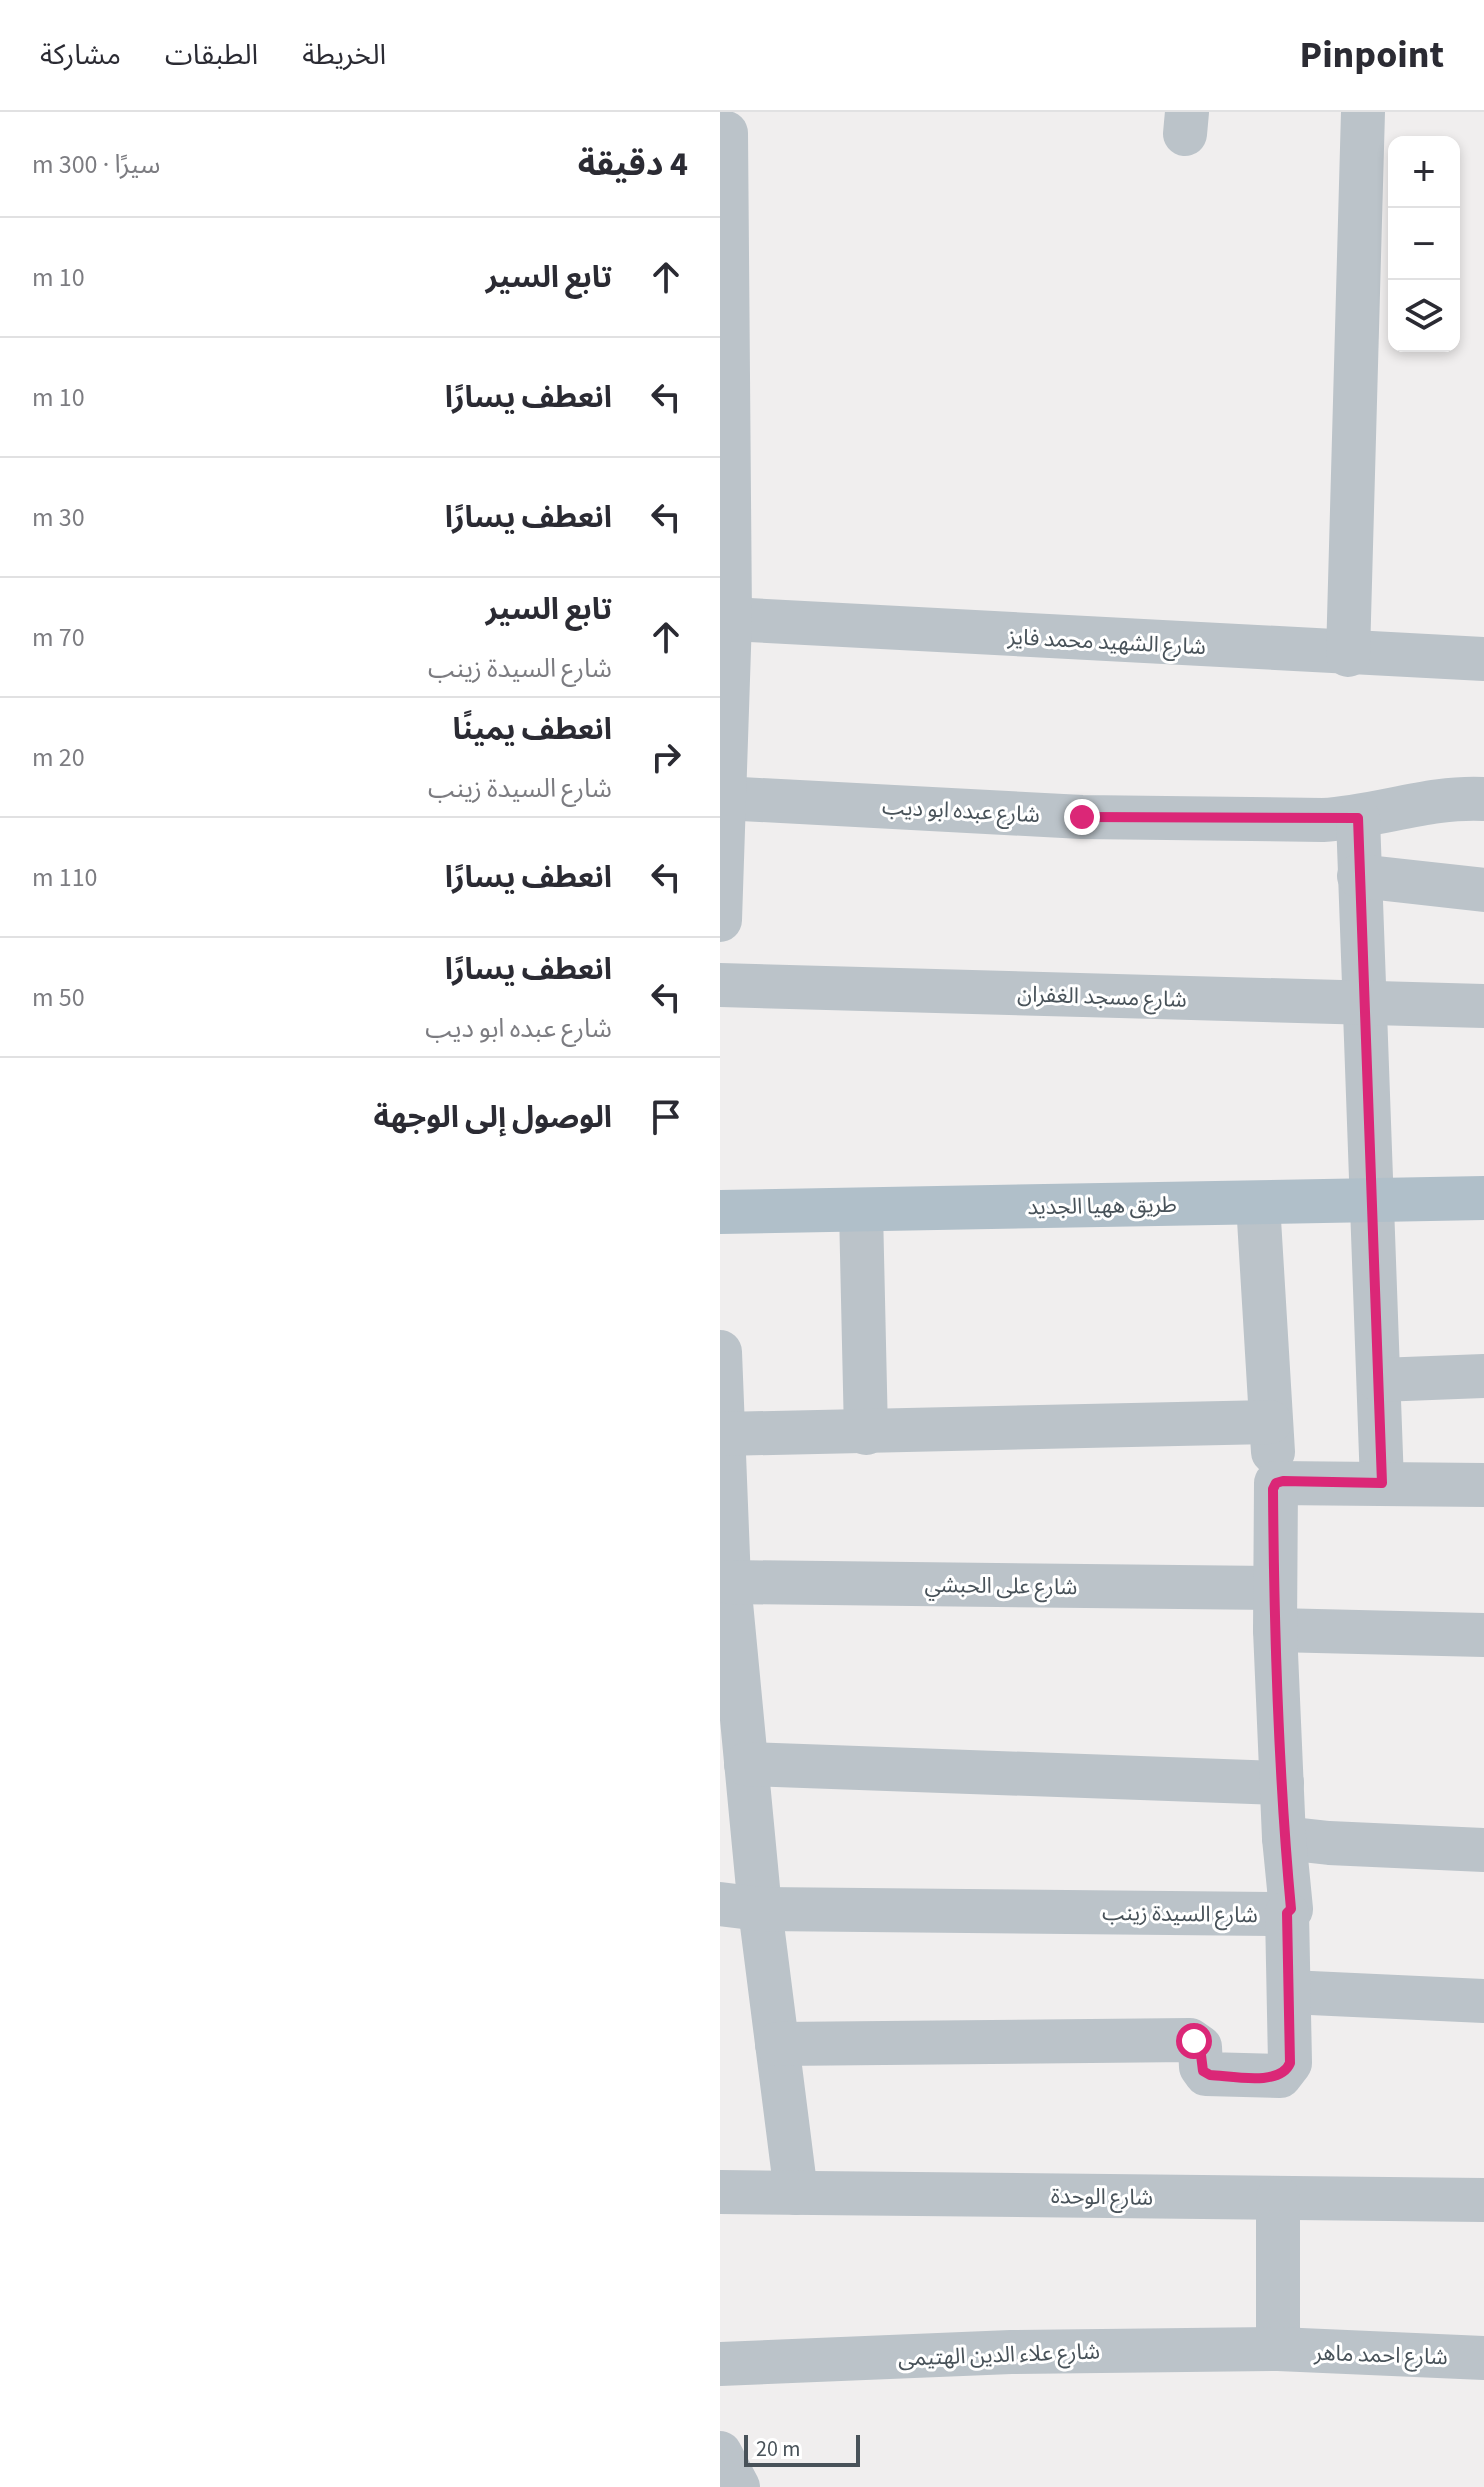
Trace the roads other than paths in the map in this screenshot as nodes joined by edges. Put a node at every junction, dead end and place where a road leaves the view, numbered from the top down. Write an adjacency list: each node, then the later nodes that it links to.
1 (1363, 112): 4 (street)
2 (726, 133): 3 (street)
3 (730, 619): 4 (street, شارع الشهيد محمد فايز); 6 (street)
4 (1348, 655): 5 (street, شارع الشهيد محمد فايز)
5 (1484, 659)
6 (723, 798): 8 (street, شارع عبده ابو ديب); 11 (street)
7 (1484, 799): 8 (street, شارع عبده ابو ديب)
8 (1358, 818): 9 (street)
9 (1359, 876): 10 (street); 13 (street)
10 (1484, 890)
11 (720, 920)
12 (720, 985): 13 (street, شارع مسجد الغفران)
13 (1365, 1003): 14 (street, شارع مسجد الغفران); 16 (street)
14 (1484, 1006)
15 (1484, 1198): 16 (main road, طريق ههيا الجديد)
16 (1372, 1200): 17 (main road, طريق ههيا الجديد); 22 (street)
17 (1258, 1203): 18 (main road, طريق ههيا الجديد); 24 (street, شارع السيدة زينب)
18 (861, 1210): 19 (main road, طريق ههيا الجديد); 25 (street)
19 (720, 1212)
20 (720, 1352): 23 (street)
21 (1484, 1376): 22 (street)
22 (1379, 1380): 28 (street)
23 (720, 1383): 26 (street)
24 (1270, 1422): 25 (street); 27 (street, شارع السيدة زينب)
25 (866, 1433): 26 (street)
26 (723, 1434): 30 (street)
27 (1276, 1483): 28 (street); 31 (street, شارع السيدة زينب)
28 (1382, 1483): 29 (street)
29 (1484, 1485)
30 (729, 1582): 31 (street, شارع على الحبشي); 33 (street)
31 (1275, 1609): 32 (street, شارع على الحبشي); 34 (street, شارع السيدة زينب)
32 (1484, 1635)
33 (746, 1764): 34 (street); 37 (street)
34 (1282, 1783): 35 (street, شارع السيدة زينب)
35 (1284, 1838): 36 (street); 38 (street, شارع السيدة زينب)
36 (1484, 1850)
37 (740, 1907): 38 (street, شارع السيدة زينب); 41 (street)
38 (1287, 1913): 39 (street)
39 (1289, 1992): 40 (street); 41 (street)
40 (1484, 2001)
41 (777, 2044): 43 (street)
42 (720, 2192): 43 (street, شارع الوحدة)
43 (796, 2193): 44 (street, شارع الوحدة)
44 (1278, 2198): 45 (street, شارع الوحدة); 46 (street)
45 (1484, 2200)
46 (1278, 2349): 47 (street, شارع احمد ماهر); 48 (street, شارع علاء الدين الهتيمى)
47 (1484, 2358)
48 (720, 2364)
49 (720, 2453): 50 (street)
50 (738, 2487)

